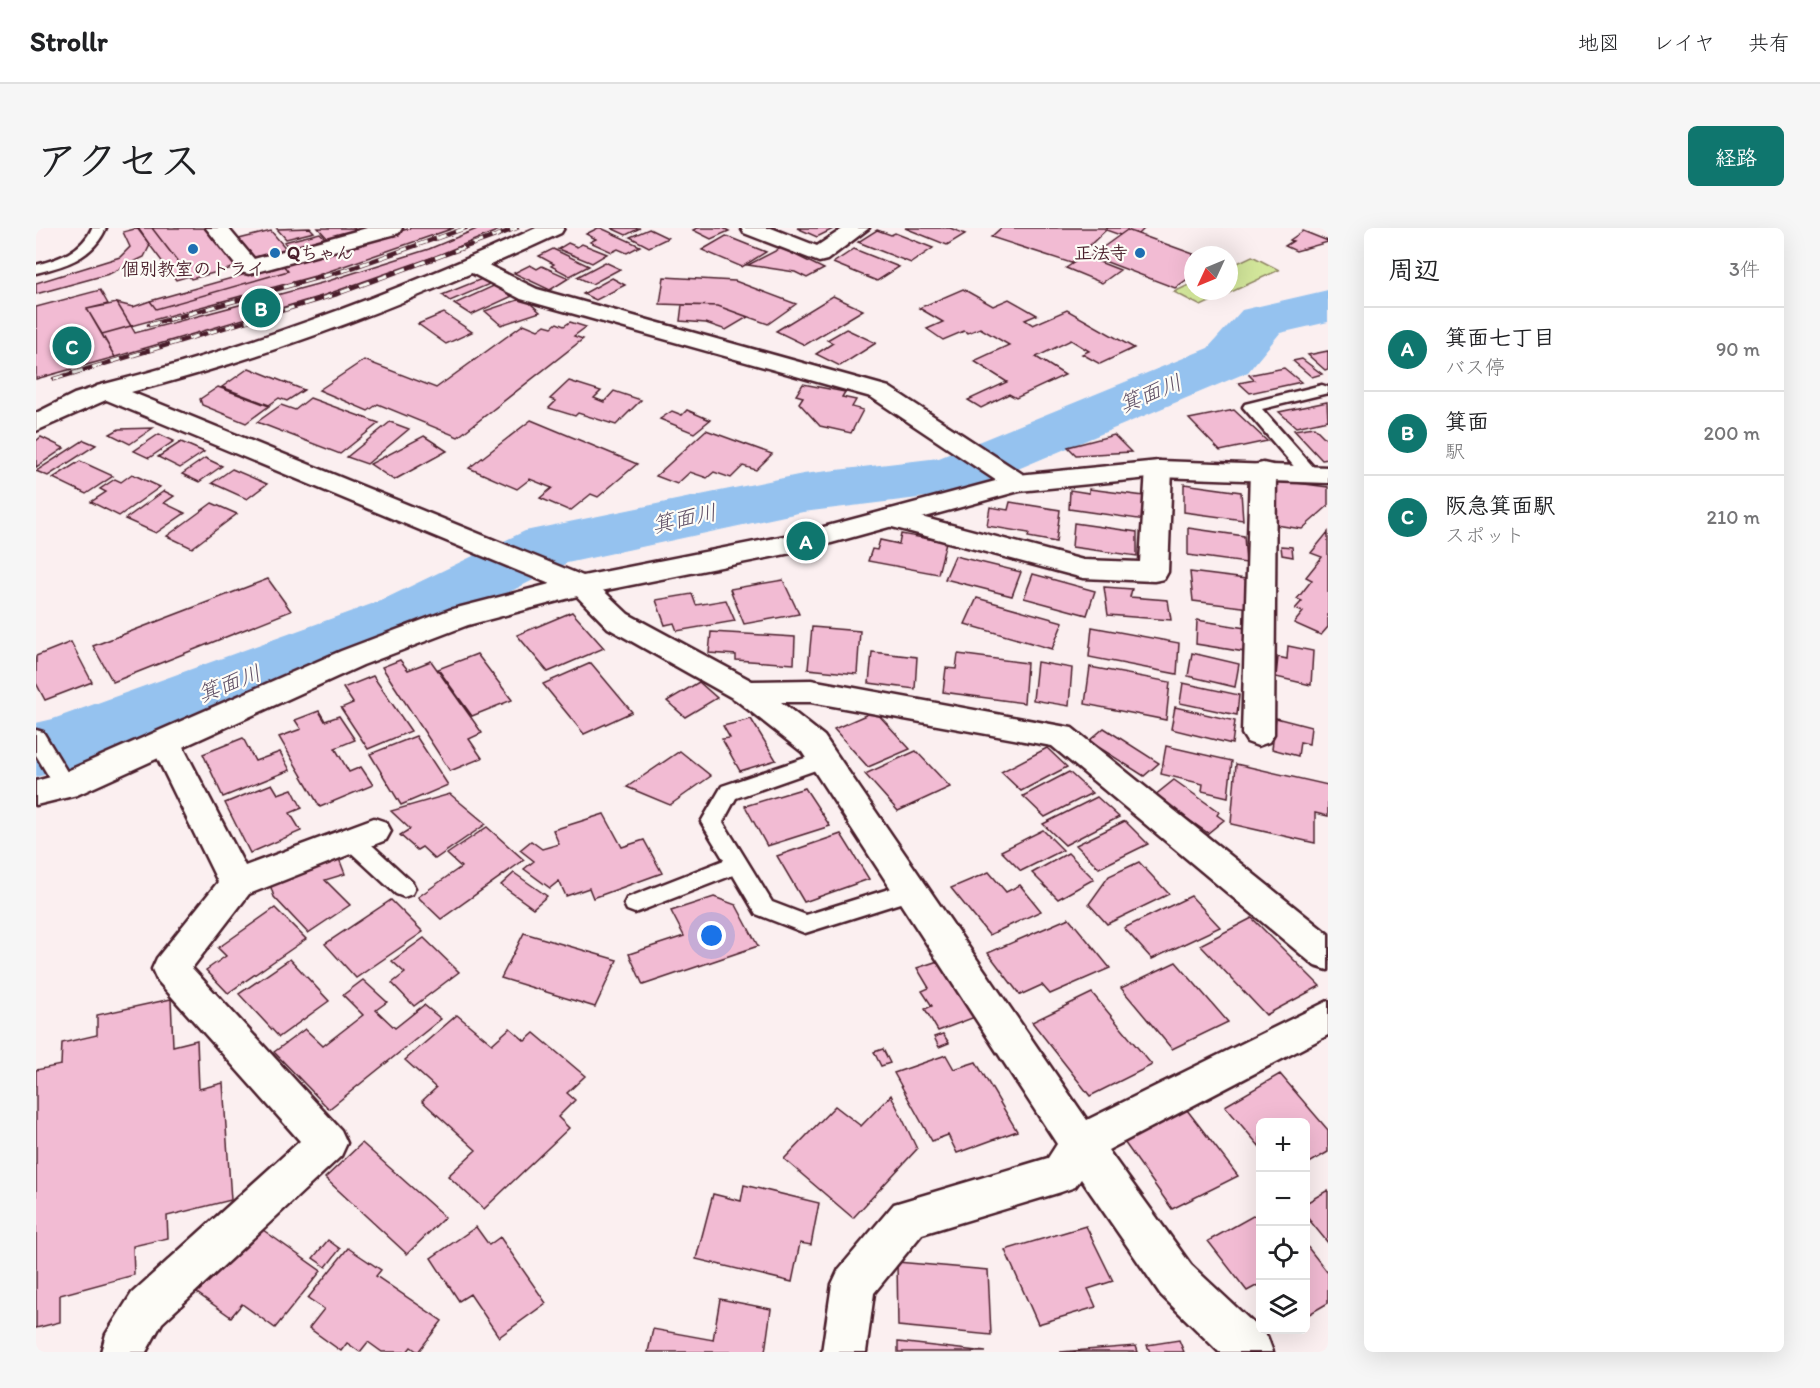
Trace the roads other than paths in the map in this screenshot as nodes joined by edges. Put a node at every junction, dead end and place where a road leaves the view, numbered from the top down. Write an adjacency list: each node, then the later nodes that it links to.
1 (99, 228): 8 (lane)
2 (217, 228): 3 (street)
3 (391, 228)
4 (553, 228): 7 (street)
5 (752, 228): 6 (street)
6 (858, 228)
7 (474, 265): 10 (street); 15 (street)
8 (36, 269)
9 (1322, 390): 14 (lane)
10 (106, 391): 11 (street); 17 (street)
11 (36, 423)
12 (1158, 469): 13 (street); 15 (street); 16 (street)
13 (1263, 471): 14 (street); 19 (street)
14 (1319, 475)
15 (1018, 483): 16 (street)
16 (891, 518): 17 (street)
17 (581, 586): 18 (street); 21 (street)
18 (747, 692): 22 (street); 30 (street)
19 (1258, 734)
20 (36, 737): 23 (lane)
21 (166, 743): 23 (street); 26 (street)
22 (823, 760): 25 (lane); 28 (street)
23 (52, 783)
24 (363, 836): 26 (street); 27 (lane)
25 (738, 864): 28 (lane); 29 (lane)
26 (237, 884): 33 (street)
27 (404, 888)
28 (911, 891): 32 (street)
29 (635, 904)
30 (1328, 955)
31 (1328, 1017): 32 (street)
32 (1080, 1144): 34 (street); 35 (street)
33 (126, 1351)
34 (844, 1352)
35 (1251, 1352)

